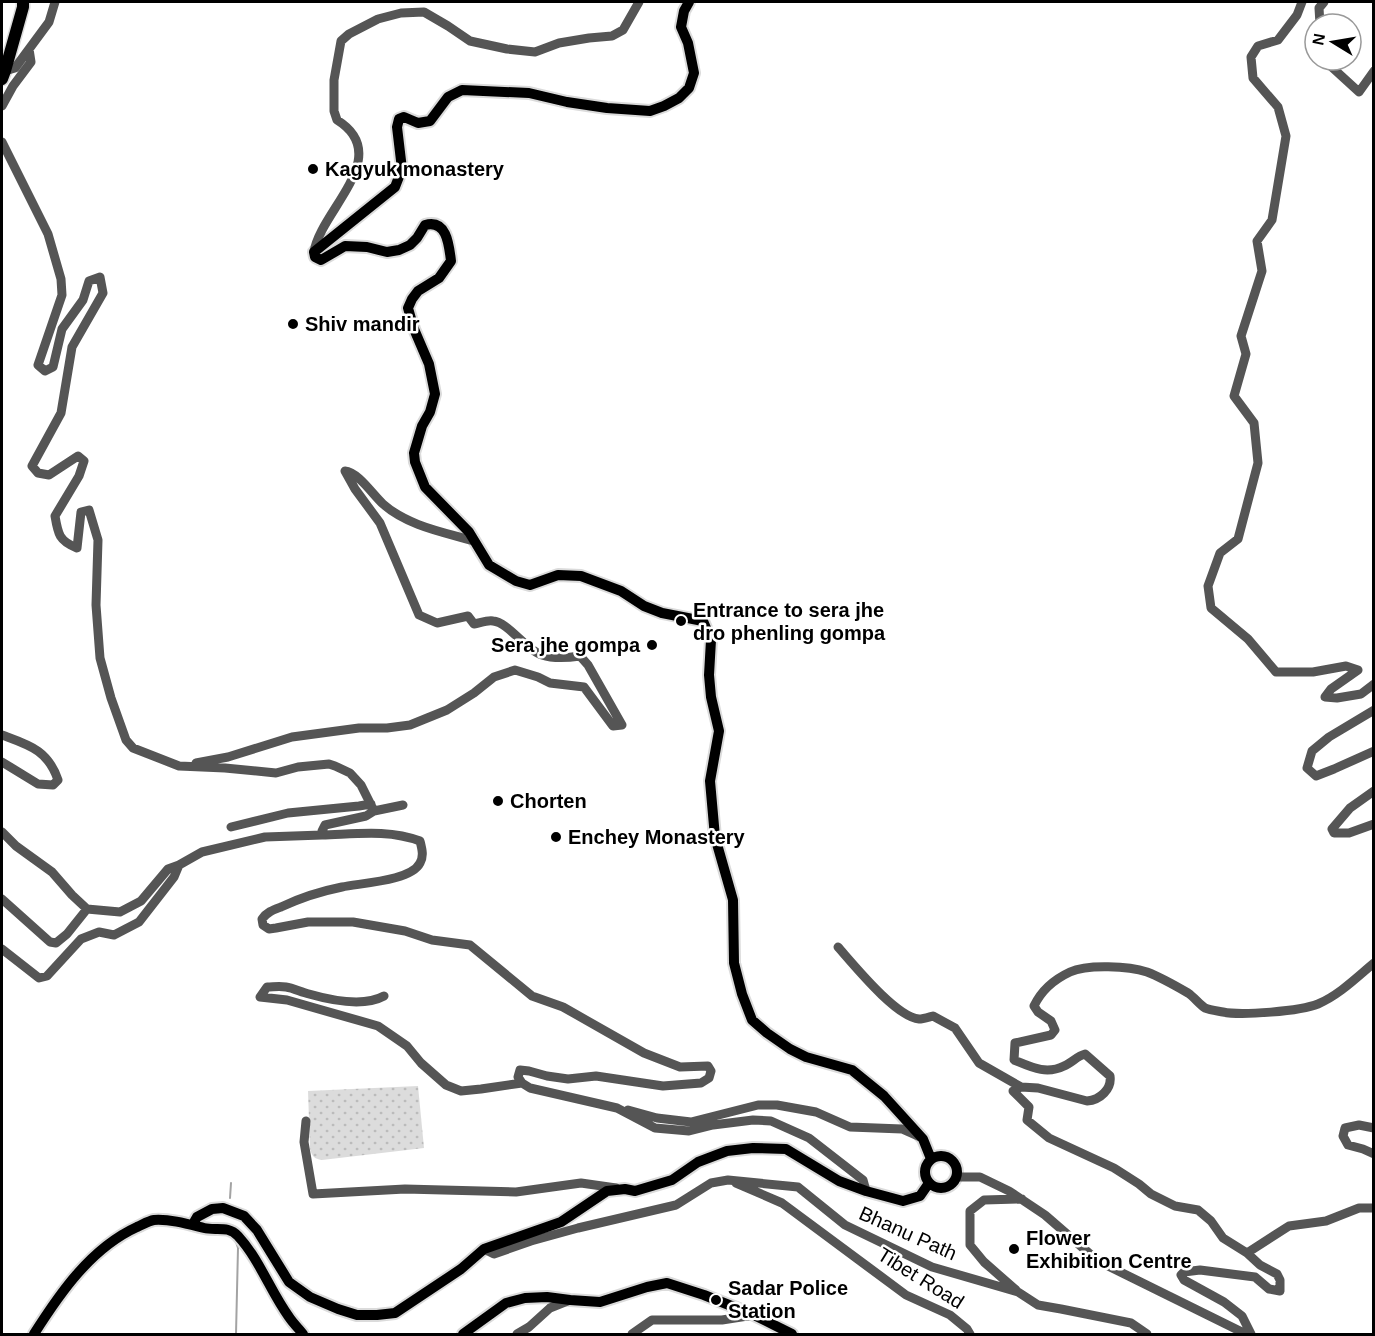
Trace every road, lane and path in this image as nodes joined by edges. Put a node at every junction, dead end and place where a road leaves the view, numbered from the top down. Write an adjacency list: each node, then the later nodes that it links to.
1 (23, 2): 9 (highway)
2 (55, 2): 6 (street)
3 (639, 2): 12 (street)
4 (689, 2): 12 (main road)
5 (1302, 2): 14 (street)
6 (29, 49): 9 (street); 10 (street)
7 (1374, 71): 8 (street)
8 (1337, 72)
9 (3, 75)
10 (2, 106)
11 (2, 142): 19 (street)
12 (314, 252): 13 (main road)
13 (474, 541): 19 (street); 41 (main road)
14 (1374, 684)
15 (1374, 710): 17 (street)
16 (2, 735): 18 (street)
17 (1374, 751)
18 (2, 762)
19 (179, 766): 22 (street)
20 (1374, 791): 23 (street)
21 (403, 805): 22 (street)
22 (373, 807): 24 (street); 26 (street)
23 (1374, 824)
24 (231, 827)
25 (2, 832): 29 (street)
26 (322, 835): 27 (street); 34 (street)
27 (179, 865): 29 (street); 31 (street)
28 (2, 899): 29 (street)
29 (87, 909)
30 (838, 947): 35 (street)
31 (2, 949)
32 (1374, 963): 35 (street)
33 (384, 996): 34 (street)
34 (522, 1083): 37 (street)
35 (1021, 1087): 53 (street)
36 (758, 1105): 37 (street); 39 (street); 41 (street)
37 (617, 1108): 39 (street)
38 (306, 1121): 47 (street)
39 (771, 1121): 48 (street)
40 (1374, 1128): 42 (street)
41 (923, 1139): 43 (main road)
42 (1374, 1154)
43 (932, 1159): 44 (main road); 46 (main road)
44 (957, 1177): 46 (main road); 49 (street)
45 (729, 1180): 52 (street); 54 (street, Bhanu Path); 63 (street, Tibet Road)
46 (929, 1183): 48 (main road)
47 (625, 1189): 48 (main road); 52 (main road)
48 (866, 1191)
49 (1022, 1199): 54 (street); 65 (street)
50 (1374, 1208): 53 (street)
51 (193, 1224): 52 (main road); 57 (main road); 58 (main road)
52 (484, 1249)
53 (1247, 1253): 66 (street)
54 (1018, 1292): 64 (street, Bhanu Path)
55 (570, 1300): 56 (main road); 59 (main road); 60 (street)
56 (754, 1315): 61 (street); 62 (main road)
57 (34, 1335)
58 (303, 1335)
59 (463, 1335)
60 (517, 1335)
61 (632, 1335)
62 (792, 1335)
63 (970, 1335)
64 (1147, 1335)
65 (1246, 1335)
66 (1251, 1335)

